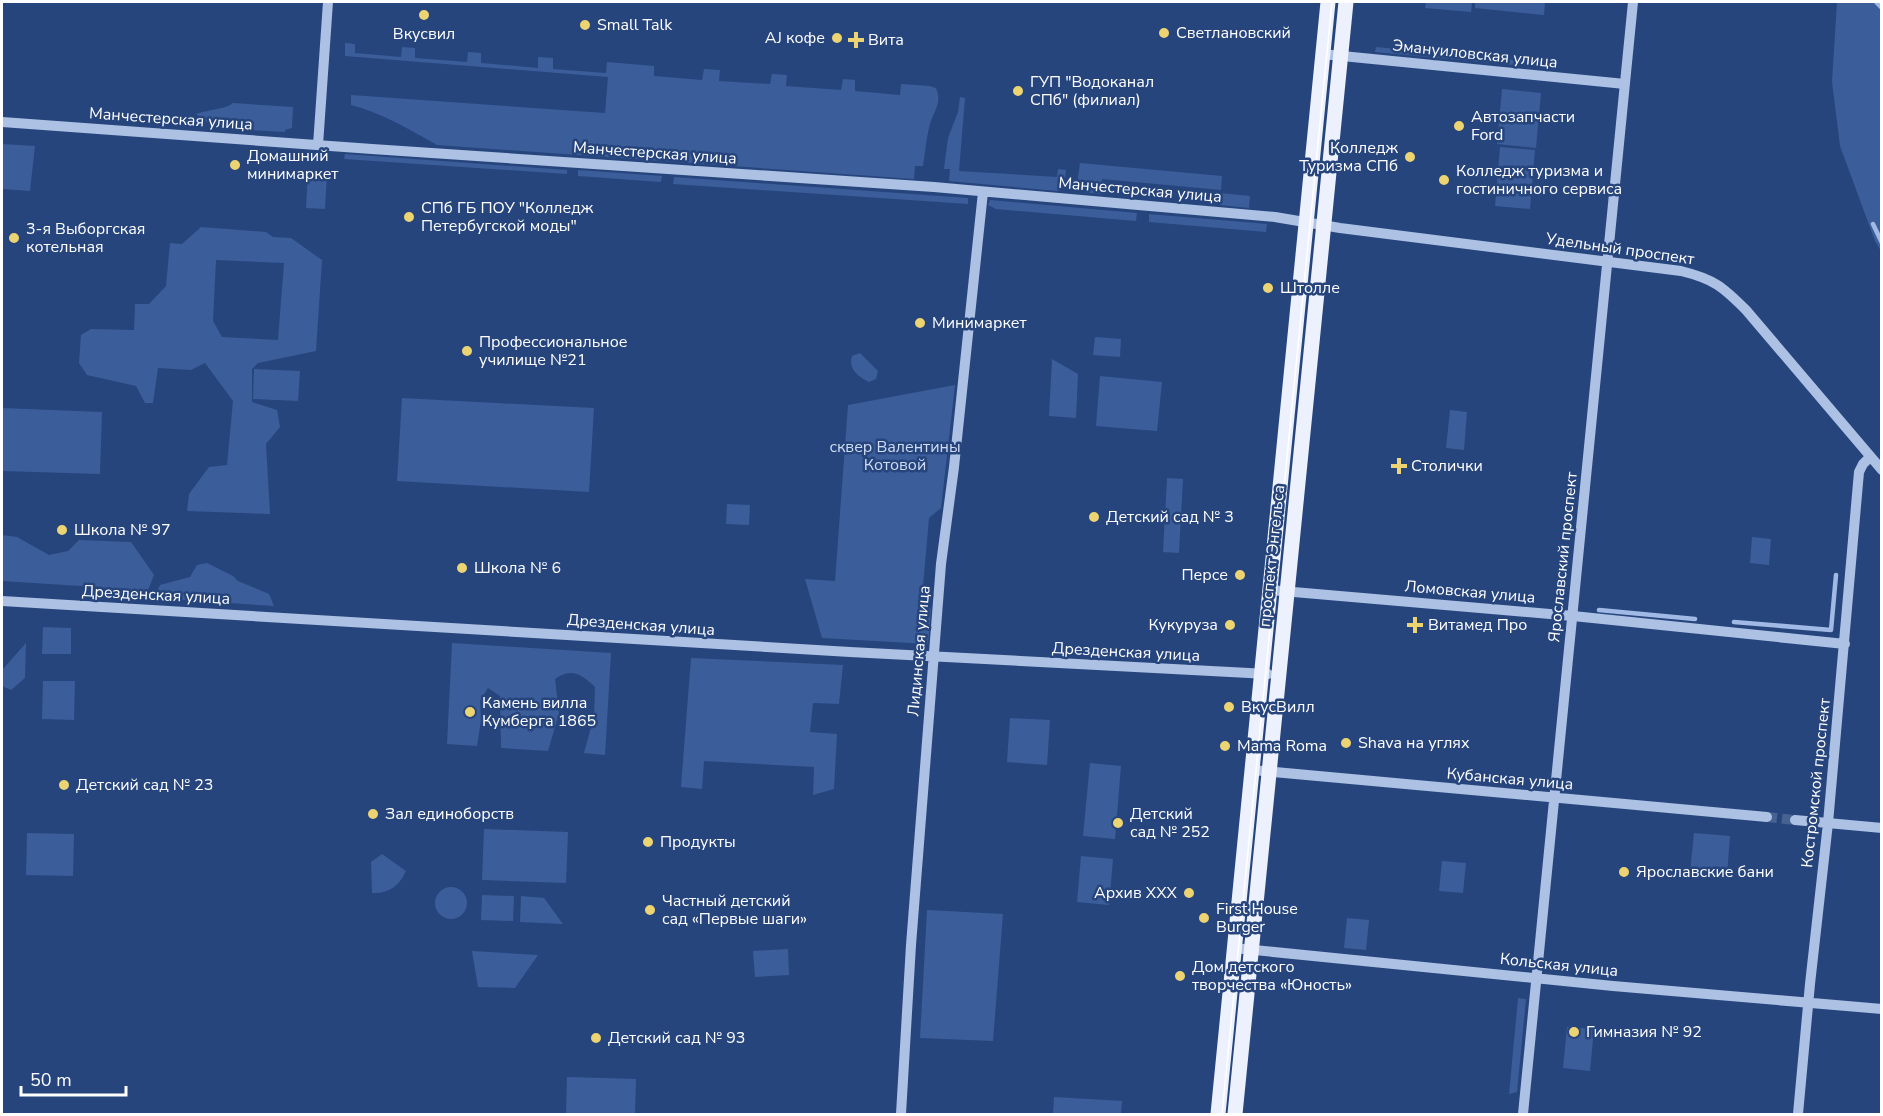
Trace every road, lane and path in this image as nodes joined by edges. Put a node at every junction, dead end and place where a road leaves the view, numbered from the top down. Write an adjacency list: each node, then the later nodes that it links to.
1 (328, 2): 9 (street)
2 (1328, 2): 5 (main road, проспект Энгельса)
3 (1346, 2): 6 (main road, проспект Энгельса)
4 (1633, 2): 7 (street, Ярославский проспект)
5 (1322, 54): 6 (street, Эмануиловская улица); 11 (main road, проспект Энгельса)
6 (1340, 56): 7 (street, Эмануиловская улица); 12 (main road, проспект Энгельса)
7 (1625, 84): 13 (street, Ярославский проспект)
8 (2, 122): 9 (street, Манчестерская улица)
9 (318, 145): 10 (street, Манчестерская улица)
10 (983, 192): 11 (street, Манчестерская улица); 21 (street, Лидинская улица)
11 (1306, 222): 12 (street, Удельный проспект); 16 (main road, проспект Энгельса)
12 (1323, 225): 13 (street, Удельный проспект); 17 (main road, проспект Энгельса)
13 (1607, 261): 14 (street, Удельный проспект); 19 (street, Ярославский проспект)
14 (1870, 457): 15 (street, Удельный проспект); 20 (street, Костромской проспект)
15 (1881, 470)
16 (1270, 590): 17 (street, Ломовская улица); 22 (main road, проспект Энгельса)
17 (1287, 591): 19 (street, Ломовская улица); 23 (main road, проспект Энгельса)
18 (2, 601): 21 (street, Дрезденская улица)
19 (1573, 616): 20 (street, Ломовская улица); 26 (street, Ярославский проспект)
20 (1845, 644): 29 (street, Костромской проспект)
21 (934, 657): 22 (street, Дрезденская улица); 36 (street, Лидинская улица)
22 (1262, 674): 23 (street, Дрезденская улица); 24 (main road, проспект Энгельса)
23 (1278, 675): 25 (main road, проспект Энгельса)
24 (1252, 770): 25 (street, Кубанская улица); 31 (main road, проспект Энгельса)
25 (1269, 772): 26 (street, Кубанская улица); 32 (main road, проспект Энгельса)
26 (1554, 798): 27 (street, Кубанская улица); 33 (street, Ярославский проспект)
27 (1767, 817)
28 (1795, 820): 29 (street)
29 (1828, 823): 30 (street); 34 (street, Костромской проспект)
30 (1881, 828)
31 (1234, 948): 32 (street, Кольская улица); 37 (main road, проспект Энгельса)
32 (1251, 949): 33 (street, Кольская улица); 38 (main road, проспект Энгельса)
33 (1536, 977): 34 (street, Кольская улица); 39 (street, Ярославский проспект)
34 (1808, 1003): 35 (street, Кольская улица); 40 (street, Костромской проспект)
35 (1881, 1009)
36 (901, 1114)
37 (1218, 1114)
38 (1235, 1114)
39 (1523, 1114)
40 (1798, 1114)

